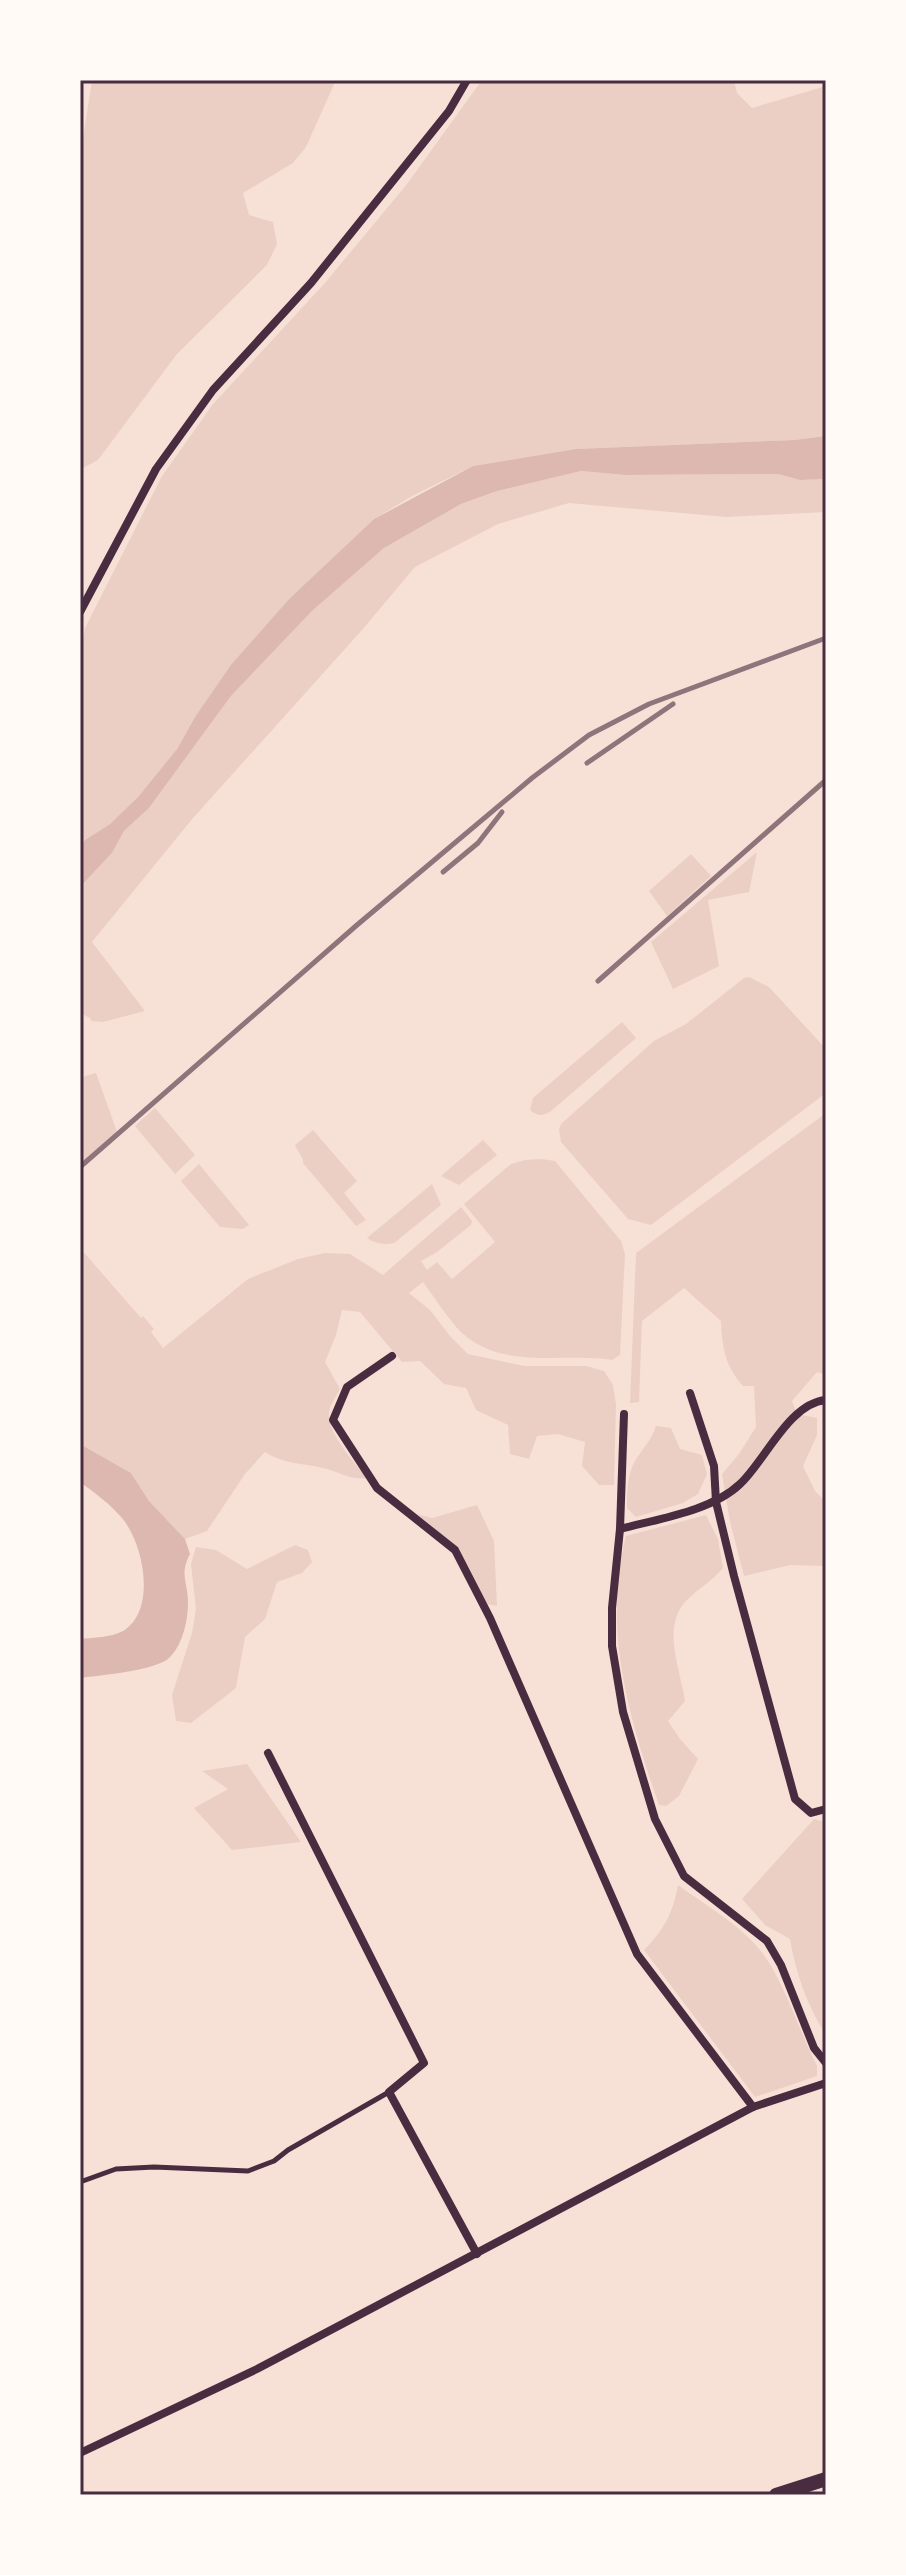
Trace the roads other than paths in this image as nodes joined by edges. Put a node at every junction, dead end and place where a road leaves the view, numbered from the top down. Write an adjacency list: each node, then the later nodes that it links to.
1 (467, 80): 2 (street)
2 (80, 612)
3 (392, 1356): 14 (street)
4 (690, 1393): 7 (street)
5 (826, 1400): 7 (street)
6 (624, 1414): 8 (street)
7 (716, 1502): 8 (street); 10 (street)
8 (620, 1529): 11 (street)
9 (268, 1753): 13 (street)
10 (826, 1809)
11 (826, 2063)
12 (826, 2083): 14 (street)
13 (389, 2092): 15 (lane); 16 (street)
14 (753, 2107): 16 (street)
15 (80, 2182)
16 (477, 2254): 17 (street)
17 (80, 2453)
18 (826, 2479): 19 (main road)
19 (776, 2495)

